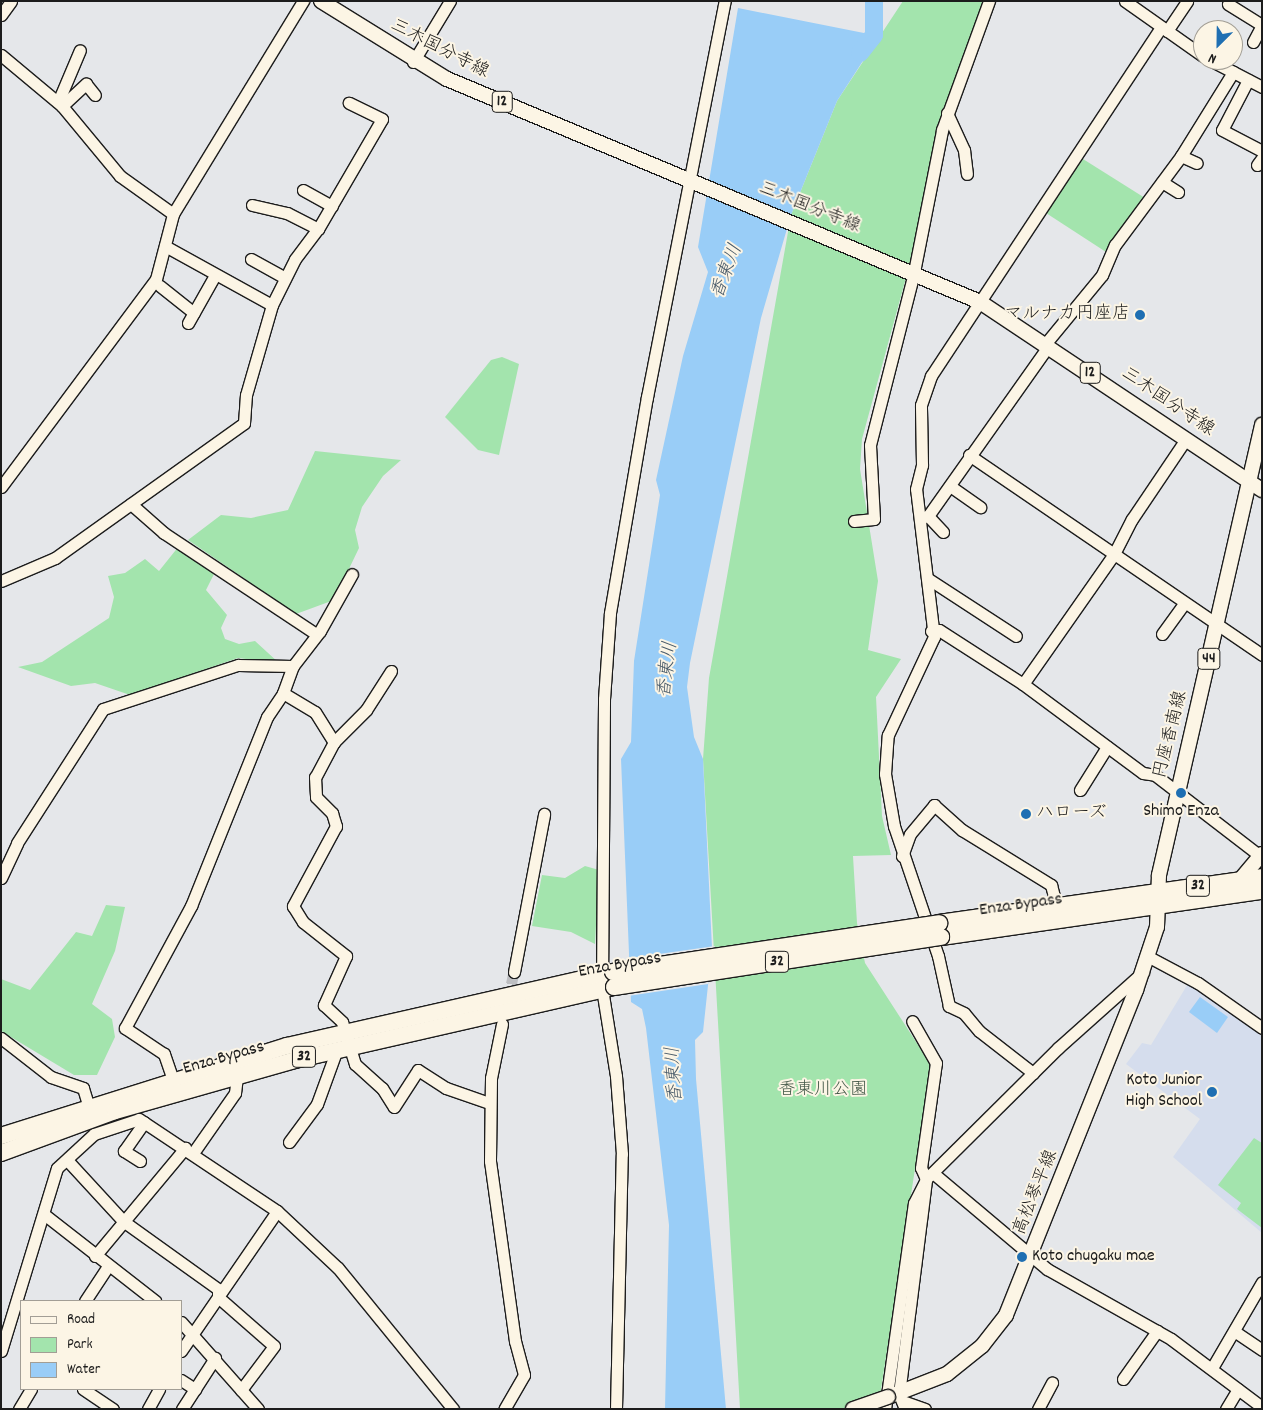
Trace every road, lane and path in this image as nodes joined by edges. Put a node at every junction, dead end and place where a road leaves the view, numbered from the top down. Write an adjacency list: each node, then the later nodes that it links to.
1 (11, 1): 10 (street)
2 (303, 1): 36 (street)
3 (321, 1): 17 (main road, 三木国分寺線 / 12)
4 (450, 1): 17 (street)
5 (725, 1): 30 (street)
6 (990, 1): 25 (street)
7 (1125, 1): 12 (street)
8 (1186, 1): 12 (street)
9 (1228, 4): 11 (street)
10 (1, 15)
11 (1262, 25): 13 (street)
12 (1164, 29): 14 (street); 44 (street)
13 (1253, 42)
14 (1193, 49)
15 (80, 50): 23 (street)
16 (1, 55): 23 (street)
17 (414, 62): 30 (main road, 三木国分寺線 / 12)
18 (1229, 70): 19 (street)
19 (1233, 72): 20 (street); 27 (street)
20 (1248, 80): 21 (street); 26 (street)
21 (1261, 86)
22 (95, 95): 23 (street)
23 (60, 104): 36 (street)
24 (349, 104): 35 (street)
25 (947, 113): 29 (street); 40 (street)
26 (1262, 151)
27 (1181, 156): 28 (street); 31 (street)
28 (1197, 163)
29 (967, 174)
30 (692, 181): 40 (main road, 三木国分寺線 / 12); 92 (street)
31 (1162, 182): 33 (street); 46 (street)
32 (303, 190): 35 (street)
33 (1178, 192)
34 (252, 205): 37 (street)
35 (332, 206): 37 (street)
36 (173, 214): 38 (street)
37 (318, 229): 42 (street)
38 (165, 246): 41 (street); 52 (street)
39 (250, 259): 42 (street)
40 (912, 271): 44 (main road, 三木国分寺線 / 12); 57 (street)
41 (215, 275): 43 (street); 45 (street)
42 (285, 278): 45 (street)
43 (160, 286)
44 (980, 302): 46 (main road, 三木国分寺線 / 12); 56 (street)
45 (272, 305): 54 (street)
46 (1047, 344): 48 (main road, 三木国分寺線 / 12); 49 (street)
47 (1262, 425): 50 (main road, 円座香南線 / 44)
48 (1186, 439): 50 (main road, 三木国分寺線 / 12); 59 (street)
49 (970, 456): 51 (street); 59 (street)
50 (1249, 482): 53 (main road, 三木国分寺線 / 12); 64 (main road, 円座香南線 / 44)
51 (950, 486): 55 (street); 56 (street)
52 (1, 487)
53 (1262, 490)
54 (131, 504): 62 (street); 66 (street)
55 (980, 508)
56 (924, 517): 58 (street); 61 (street)
57 (854, 520)
58 (944, 532)
59 (1114, 554): 63 (street); 73 (street)
60 (352, 574): 66 (street)
61 (927, 578): 65 (street); 68 (street)
62 (1, 582)
63 (1184, 604): 64 (street); 67 (street)
64 (1218, 624): 70 (street); 78 (main road, 円座香南線 / 44)
65 (932, 631): 73 (street); 81 (street)
66 (316, 634): 71 (street)
67 (1162, 634)
68 (1016, 636)
69 (1262, 640): 70 (street)
70 (1258, 652)
71 (292, 666): 74 (street); 83 (street)
72 (391, 671): 75 (street)
73 (1023, 684): 76 (street)
74 (283, 692): 75 (street); 100 (street)
75 (334, 742): 97 (street)
76 (1107, 747): 77 (street); 78 (street)
77 (1080, 790)
78 (1177, 793): 80 (street); 86 (main road, 円座香南線 / 44)
79 (544, 814): 90 (street)
80 (1261, 855): 84 (main road)
81 (902, 856): 87 (street); 98 (street)
82 (1262, 877): 84 (highway, Enza Bypass / 32)
83 (1, 878)
84 (1240, 887): 85 (highway, Enza Bypass / 32); 86 (highway, Enza Bypass / 32)
85 (1262, 891)
86 (1157, 901): 87 (highway, Enza Bypass / 32); 88 (highway, Enza Bypass / 32); 89 (main road, 高松琴平線)
87 (1056, 907): 88 (highway, Enza Bypass / 32)
88 (940, 930): 92 (highway, Enza Bypass / 32, bridge)
89 (1149, 957): 91 (main road, 高松琴平線); 95 (street)
90 (514, 972)
91 (1143, 972): 98 (street); 114 (main road, 高松琴平線)
92 (608, 981): 97 (highway, Enza Bypass / 32); 150 (street)
93 (912, 1021): 110 (street)
94 (502, 1024): 101 (street)
95 (1262, 1028)
96 (1, 1038): 102 (street)
97 (344, 1042): 99 (highway, Enza Bypass / 32); 100 (highway, Enza Bypass / 32); 101 (street); 105 (street)
98 (1033, 1073): 110 (street)
99 (237, 1076): 102 (highway, Enza Bypass / 32); 106 (street)
100 (173, 1080): 102 (highway, Enza Bypass / 32)
101 (489, 1103): 149 (street)
102 (92, 1120): 103 (street); 104 (highway, Enza Bypass / 32); 107 (highway, Enza Bypass / 32); 108 (street)
103 (144, 1122): 106 (street); 109 (street)
104 (1, 1136)
105 (289, 1142)
106 (189, 1151): 111 (street); 113 (street)
107 (1, 1152)
108 (67, 1160): 112 (street); 113 (street)
109 (140, 1162)
110 (930, 1176): 114 (street); 141 (street); 141 (street)
111 (277, 1211): 118 (street); 148 (street)
112 (45, 1215): 115 (street); 119 (street)
113 (123, 1221): 115 (street); 118 (street)
114 (1032, 1254): 125 (street); 141 (main road, 高松琴平線)
115 (95, 1256): 116 (street)
116 (108, 1266): 120 (street); 121 (street)
117 (1262, 1282): 126 (street)
118 (218, 1297): 124 (street); 140 (street)
119 (23, 1300)
120 (86, 1300)
121 (153, 1300)
122 (182, 1323): 124 (street)
123 (17, 1324): 129 (street)
124 (193, 1331): 127 (street); 130 (street)
125 (1157, 1331): 131 (street); 132 (street)
126 (1234, 1331): 128 (street); 131 (street)
127 (182, 1350)
128 (1262, 1350)
129 (1, 1351)
130 (215, 1358): 135 (street); 140 (street)
131 (1212, 1368): 136 (street)
132 (1123, 1378)
133 (182, 1381): 135 (street)
134 (1052, 1383): 153 (street)
135 (195, 1389): 146 (street)
136 (1238, 1389): 142 (street); 154 (street)
137 (30, 1390): 143 (street)
138 (88, 1390): 144 (street)
139 (159, 1390): 145 (street)
140 (241, 1390): 147 (street)
141 (896, 1402): 151 (main road, 高松琴平線, bridge); 152 (street)
142 (1262, 1407)
143 (18, 1409)
144 (113, 1409)
145 (148, 1409)
146 (182, 1409)
147 (258, 1409)
148 (453, 1409)
149 (504, 1409)
150 (616, 1409)
151 (853, 1409)
152 (925, 1409)
153 (1038, 1409)
154 (1226, 1409)

